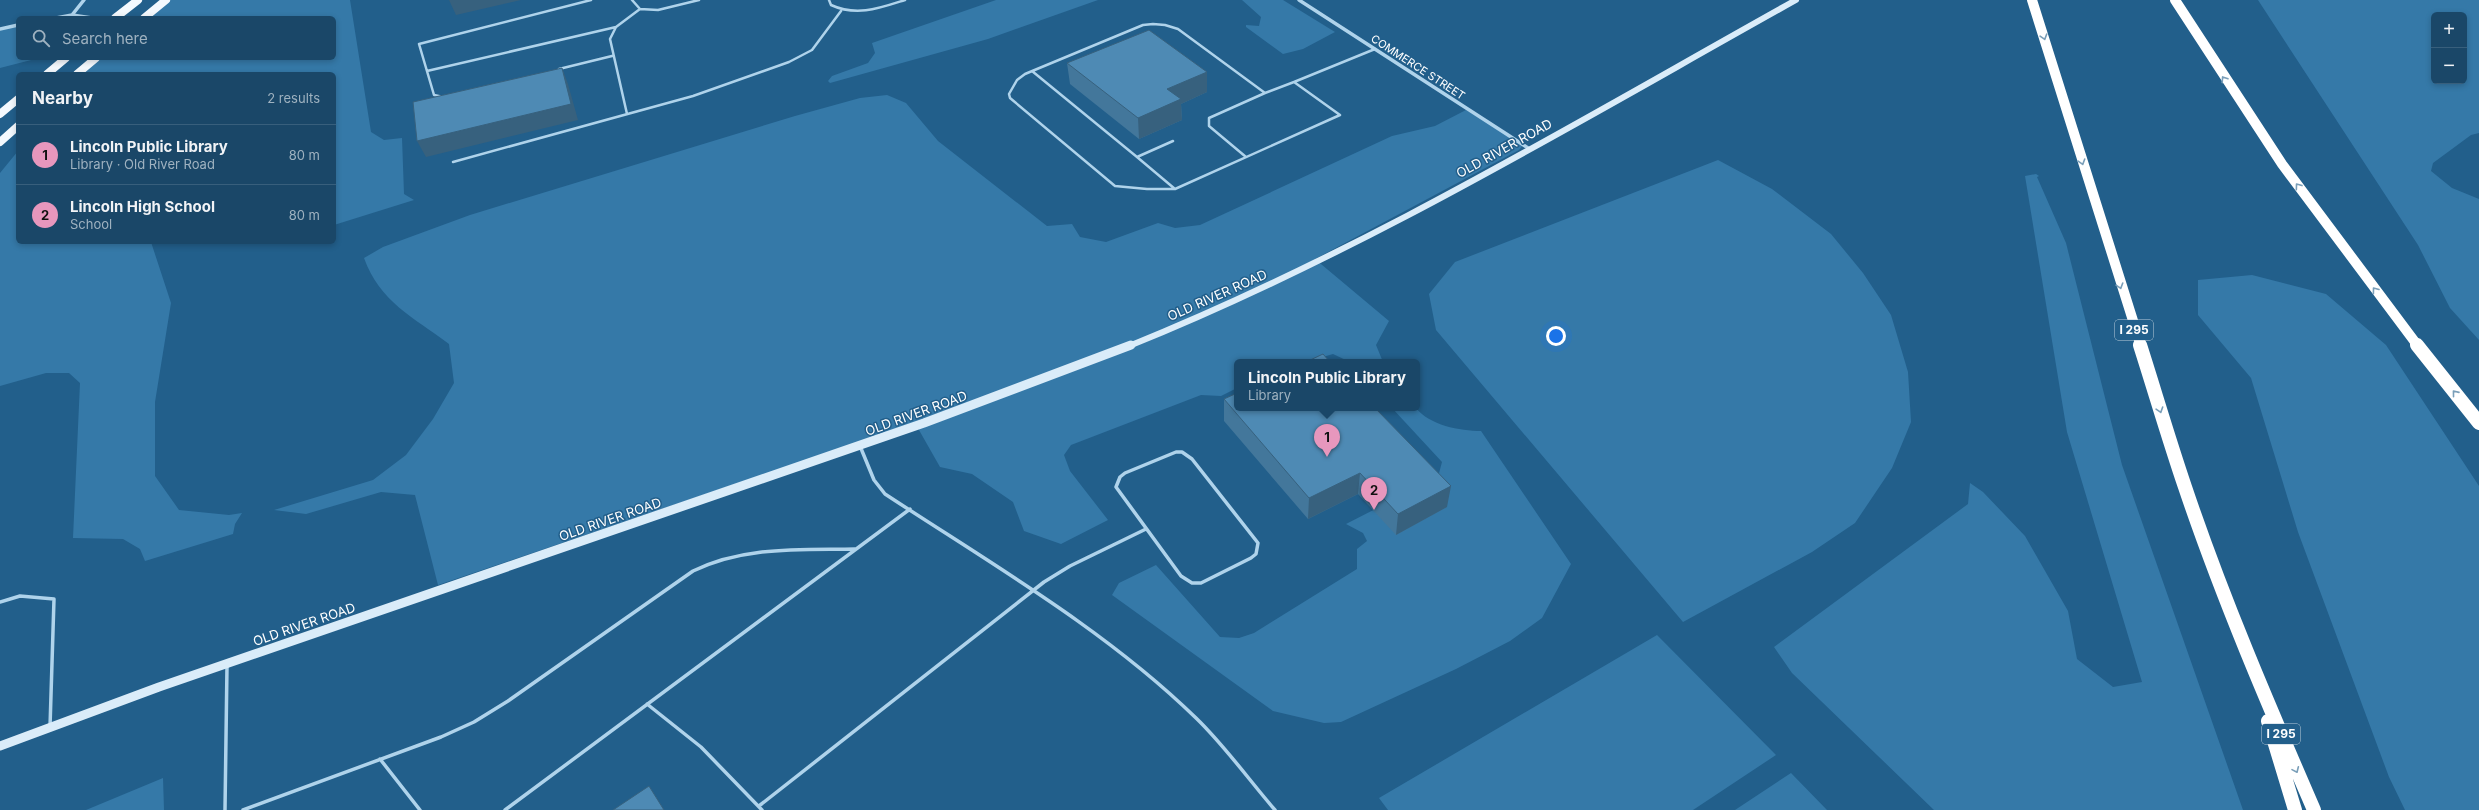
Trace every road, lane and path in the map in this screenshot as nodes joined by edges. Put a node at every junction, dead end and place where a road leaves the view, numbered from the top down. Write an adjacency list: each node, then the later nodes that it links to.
1 (84, 0): 16 (street)
2 (138, 0): 19 (main road)
3 (166, 0): 20 (main road)
4 (591, 0): 28 (lane)
5 (632, 0): 14 (lane)
6 (699, 0): 13 (lane)
7 (829, 0): 15 (lane)
8 (905, 0): 15 (lane)
9 (1299, 0): 24 (street, COMMERCE STREET)
10 (1796, 0): 42 (main road, OLD RIVER ROAD)
11 (2032, 0): 54 (highway, I 295, one-way to 54)
12 (2175, 0): 47 (highway, one-way to 12)
13 (687, 1): 14 (lane)
14 (640, 8): 22 (lane)
15 (841, 11): 38 (lane)
16 (72, 15): 17 (street); 18 (street)
17 (67, 16)
18 (79, 16)
19 (118, 16)
20 (146, 16)
21 (16, 25): 23 (street)
22 (616, 27): 25 (lane); 28 (lane)
23 (0, 29)
24 (1374, 49): 33 (lane); 42 (street, COMMERCE STREET)
25 (612, 56): 29 (lane); 38 (lane)
26 (64, 60): 31 (main road)
27 (94, 60): 32 (main road)
28 (427, 71): 35 (lane)
29 (553, 71)
30 (1032, 71): 34 (lane); 43 (lane); 46 (lane)
31 (49, 72)
32 (79, 72)
33 (1294, 82): 34 (lane); 44 (lane)
34 (1265, 93): 44 (lane)
35 (448, 98)
36 (16, 100): 37 (main road)
37 (0, 114)
38 (628, 114): 45 (lane)
39 (16, 128): 41 (main road)
40 (1173, 141): 43 (lane)
41 (0, 142)
42 (1528, 148): 48 (main road, OLD RIVER ROAD)
43 (1137, 157): 46 (lane)
44 (1246, 157): 46 (lane)
45 (453, 162)
46 (1175, 189)
47 (2479, 424)
48 (860, 446): 49 (lane); 55 (main road, OLD RIVER ROAD)
49 (910, 509): 51 (lane); 52 (lane)
50 (1146, 529): 50 (lane); 52 (lane)
51 (855, 549): 56 (lane); 59 (lane)
52 (1033, 591): 60 (lane); 66 (lane)
53 (0, 602): 57 (lane)
54 (2249, 657): 67 (highway); 68 (highway, I 295, one-way to 68)
55 (227, 663): 57 (main road, OLD RIVER ROAD); 61 (lane)
56 (647, 704): 60 (lane); 64 (lane)
57 (50, 727): 58 (main road, OLD RIVER ROAD)
58 (0, 746)
59 (380, 759): 62 (lane); 63 (lane)
60 (759, 806): 65 (lane)
61 (225, 810)
62 (243, 810)
63 (420, 810)
64 (505, 810)
65 (762, 810)
66 (1275, 810)
67 (2295, 810)
68 (2314, 810)

